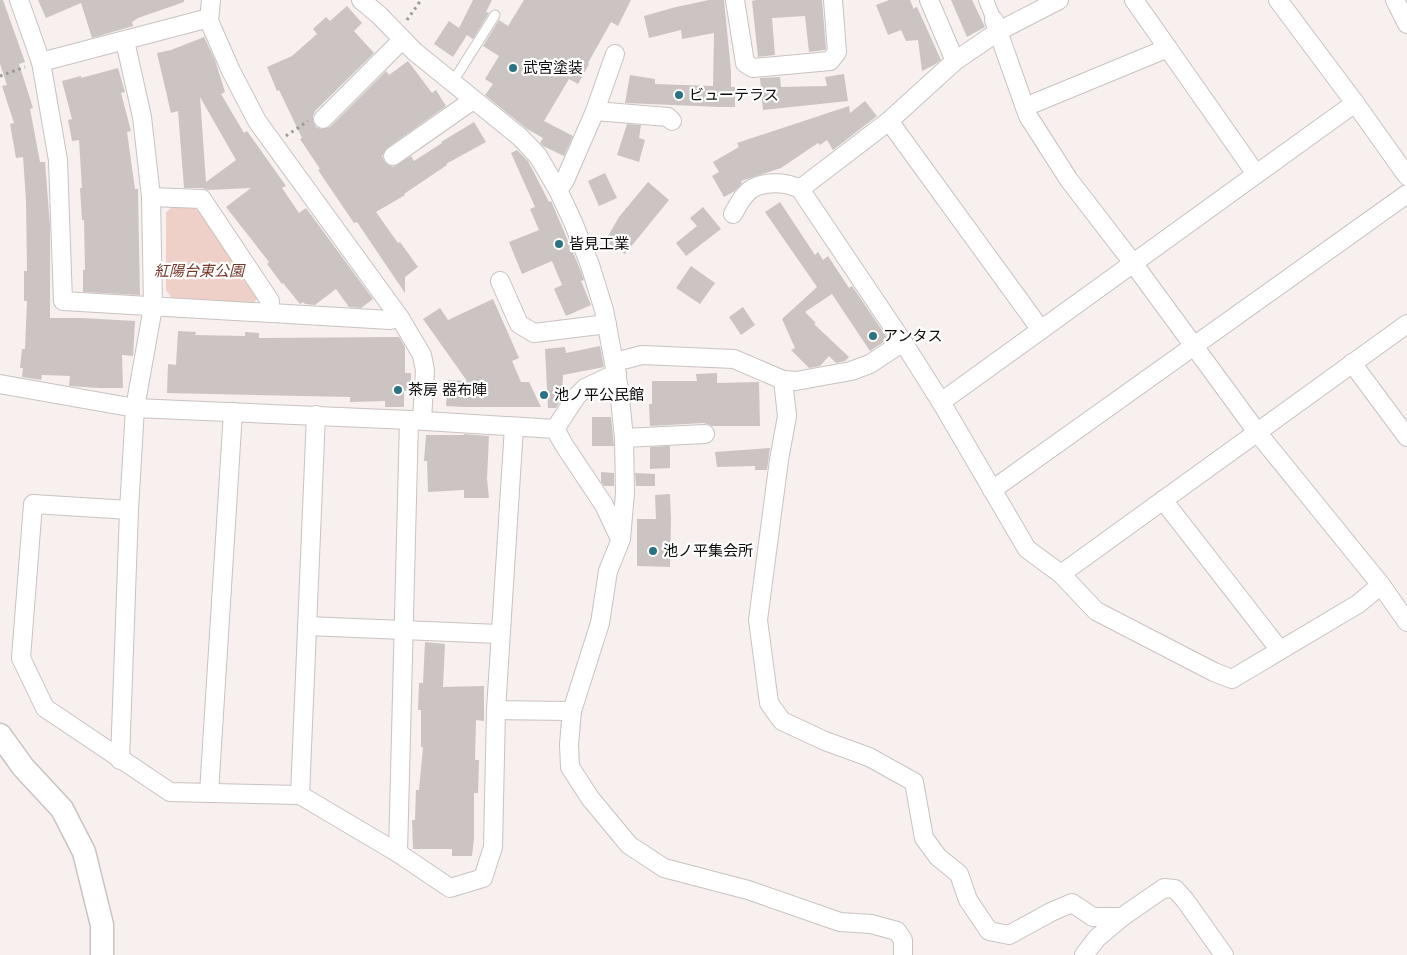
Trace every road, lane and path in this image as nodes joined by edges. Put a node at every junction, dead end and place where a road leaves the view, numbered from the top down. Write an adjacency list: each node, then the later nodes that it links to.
1 (19, 0): 21 (street)
2 (361, 0): 16 (street)
3 (421, 0): 16 (path)
4 (734, 0): 5 (street)
5 (833, 0)
6 (929, 0): 20 (street)
7 (986, 0): 15 (street)
8 (1134, 0): 18 (street)
9 (1278, 0): 25 (street)
10 (1395, 0): 14 (street)
11 (1049, 2): 15 (street)
12 (210, 9): 17 (street); 31 (street)
13 (495, 15): 23 (lane)
14 (1407, 24)
15 (997, 25): 20 (street); 26 (street)
16 (399, 37): 23 (street); 28 (street)
17 (125, 41): 21 (street); 38 (street)
18 (1168, 48): 26 (street); 33 (street)
19 (616, 54): 27 (street)
20 (954, 61): 30 (street)
21 (41, 62): 22 (path); 42 (street)
22 (0, 76)
23 (452, 83): 24 (street)
24 (472, 100): 32 (street); 36 (street)
25 (1355, 103): 33 (street); 34 (street)
26 (1025, 107): 40 (street)
27 (595, 111): 29 (street); 36 (street)
28 (317, 119): 31 (path)
29 (672, 121)
30 (889, 121): 35 (street); 47 (street)
31 (274, 144): 44 (street)
32 (393, 156)
33 (1256, 174): 40 (street)
34 (1407, 176)
35 (800, 189): 39 (street); 48 (street)
36 (558, 190): 45 (street)
37 (1407, 194): 49 (street)
38 (151, 197): 42 (street); 43 (street)
39 (734, 214)
40 (1133, 263): 47 (street); 49 (street)
41 (500, 281): 45 (street)
42 (153, 307): 43 (street); 55 (street)
43 (270, 313): 44 (street)
44 (400, 318): 58 (street)
45 (607, 324): 51 (street)
46 (1407, 324): 50 (street)
47 (1041, 330): 54 (street)
48 (903, 342): 52 (street); 54 (street)
49 (1193, 347): 61 (street); 65 (street)
50 (1352, 364): 61 (street); 63 (street)
51 (616, 367): 52 (street); 60 (street); 64 (street)
52 (783, 380): 83 (street)
53 (0, 384): 55 (street)
54 (940, 402): 65 (street)
55 (135, 408): 56 (street); 67 (street)
56 (233, 412): 57 (street); 80 (street)
57 (316, 415): 58 (street); 72 (street)
58 (416, 420): 59 (street); 73 (street)
59 (514, 426): 60 (street); 74 (street)
60 (555, 429): 68 (street)
61 (1257, 432): 66 (street); 70 (street)
62 (704, 434): 64 (street)
63 (1407, 437)
64 (624, 438): 68 (street)
65 (992, 490): 69 (street)
66 (1163, 500): 69 (street); 75 (street)
67 (129, 510): 79 (street); 79 (street)
68 (621, 539): 77 (street)
69 (1061, 574): 75 (street)
70 (1381, 585): 71 (street); 75 (street)
71 (1404, 609)
72 (307, 626): 73 (street); 81 (street)
73 (404, 630): 74 (street); 82 (street)
74 (500, 634): 76 (street)
75 (1279, 649)
76 (496, 710): 77 (street); 82 (street)
77 (572, 712): 85 (street)
78 (0, 735): 84 (street)
79 (120, 760): 80 (street)
80 (209, 793): 81 (street)
81 (300, 795): 82 (street)
82 (398, 852)
83 (1122, 917): 86 (street); 87 (street)
84 (102, 955)
85 (903, 955)
86 (1084, 955)
87 (1224, 955)

